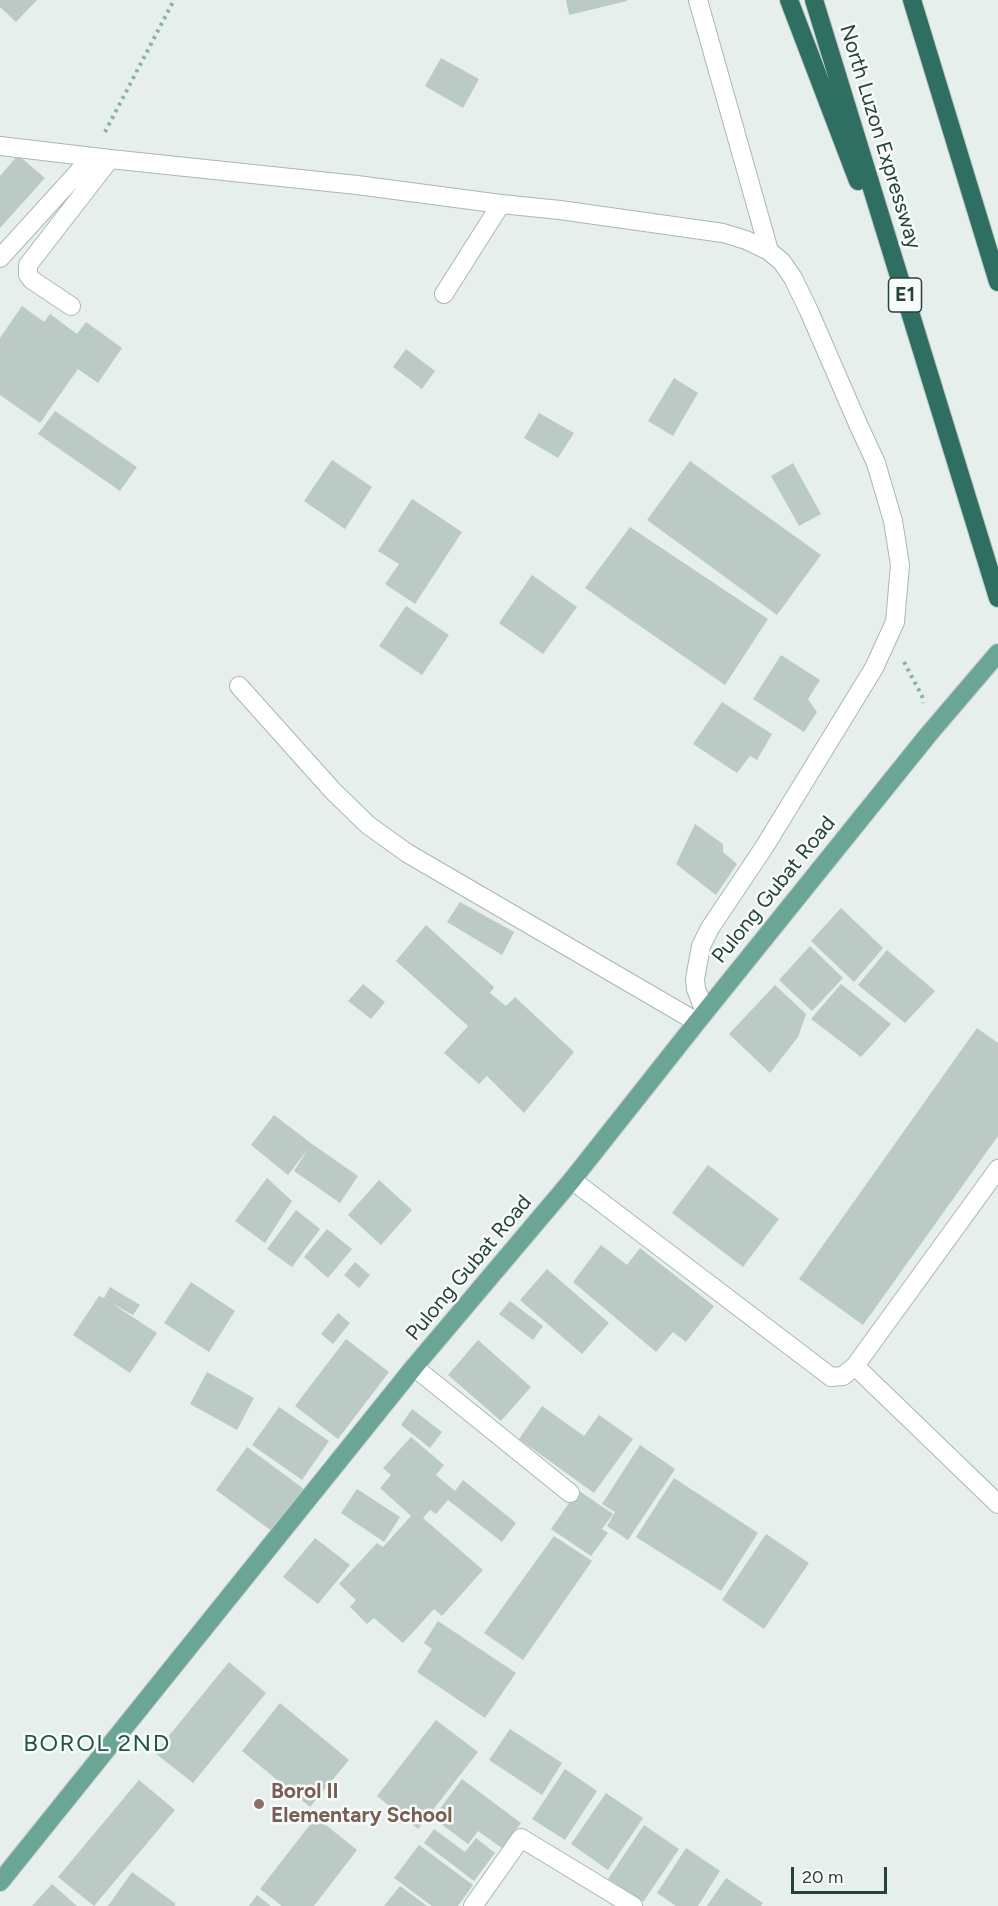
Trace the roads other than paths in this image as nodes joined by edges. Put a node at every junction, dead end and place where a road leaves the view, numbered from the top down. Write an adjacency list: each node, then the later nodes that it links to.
1 (698, 0): 9 (street)
2 (789, 0): 14 (highway)
3 (814, 0): 14 (highway, North Luzon Expressway / E1)
4 (912, 0): 11 (highway)
5 (0, 146): 6 (street)
6 (92, 157): 7 (street); 10 (street)
7 (110, 159): 8 (street); 13 (street)
8 (501, 204): 9 (street); 12 (street)
9 (769, 251): 18 (street)
10 (0, 258)
11 (998, 282)
12 (444, 294)
13 (71, 306)
14 (917, 337): 15 (highway, North Luzon Expressway / E1)
15 (997, 596)
16 (998, 653): 18 (main road, Pulong Gubat Road)
17 (239, 686): 18 (street)
18 (701, 1017): 20 (main road, Pulong Gubat Road)
19 (998, 1169): 21 (street)
20 (572, 1180): 21 (street); 22 (main road, Pulong Gubat Road)
21 (855, 1366): 24 (street)
22 (414, 1368): 23 (street); 25 (main road, Pulong Gubat Road)
23 (570, 1493)
24 (998, 1504)
25 (0, 1882)
26 (473, 1906): 27 (street)
27 (633, 1906)

